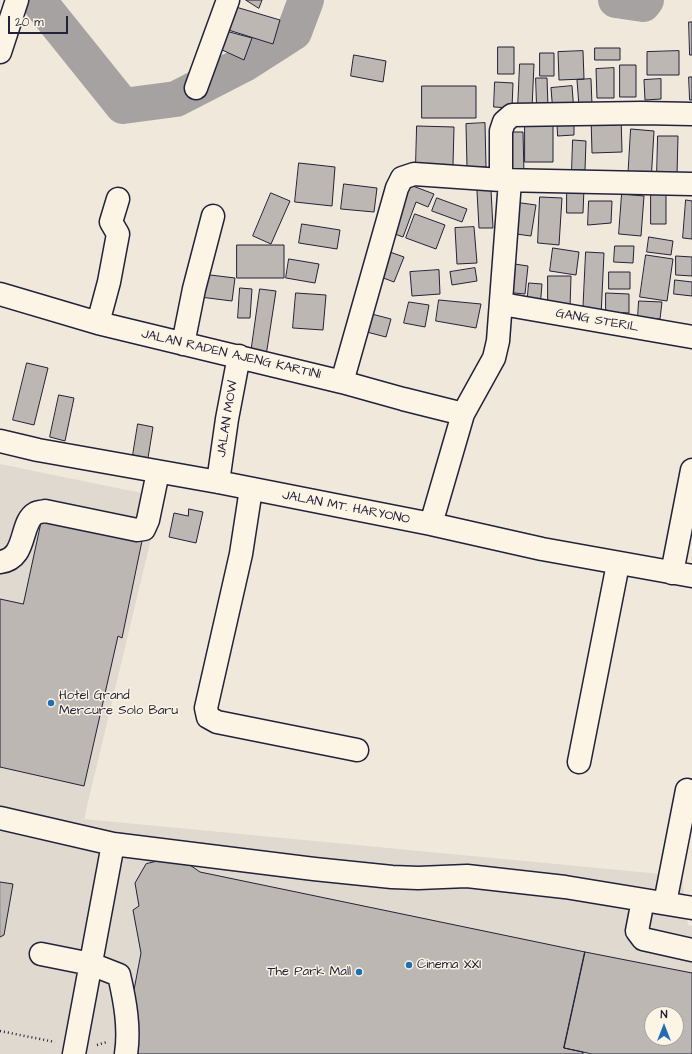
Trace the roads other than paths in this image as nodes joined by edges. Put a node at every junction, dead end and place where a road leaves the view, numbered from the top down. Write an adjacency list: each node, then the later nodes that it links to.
1 (17, 0): 3 (street)
2 (228, 0): 4 (street)
3 (0, 52)
4 (196, 88)
5 (692, 114): 6 (street)
6 (505, 180): 7 (street); 11 (street); 16 (street)
7 (692, 184)
8 (118, 199): 12 (street)
9 (213, 216): 14 (street)
10 (0, 294): 12 (street, JALAN RADEN AJENG KARTINI)
11 (502, 304): 13 (street, GANG STERIL); 17 (street)
12 (98, 323): 14 (street, JALAN RADEN AJENG KARTINI)
13 (692, 337)
14 (184, 344): 15 (street, JALAN RADEN AJENG KARTINI)
15 (239, 356): 16 (street, JALAN RADEN AJENG KARTINI); 21 (street, JALAN MOW)
16 (342, 382): 17 (street, JALAN RADEN AJENG KARTINI)
17 (463, 414): 23 (street)
18 (0, 441): 20 (street, JALAN MT. HARYONO)
19 (692, 470): 26 (street)
20 (158, 472): 21 (street, JALAN MT. HARYONO); 24 (street)
21 (218, 482): 22 (street, JALAN MT. HARYONO)
22 (250, 489): 23 (street, JALAN MT. HARYONO); 27 (street)
23 (431, 524): 25 (street, JALAN MT. HARYONO)
24 (0, 562)
25 (618, 564): 26 (street, JALAN MT. HARYONO); 28 (street)
26 (682, 575)
27 (357, 750)
28 (579, 762)
29 (687, 790): 33 (street)
30 (0, 818): 31 (street)
31 (113, 844): 32 (street); 37 (street)
32 (642, 900): 33 (street); 35 (street)
33 (665, 903): 34 (street)
34 (692, 908)
35 (692, 950)
36 (41, 954): 37 (street)
37 (91, 964): 38 (street); 39 (street)
38 (75, 1050)
39 (126, 1054)

